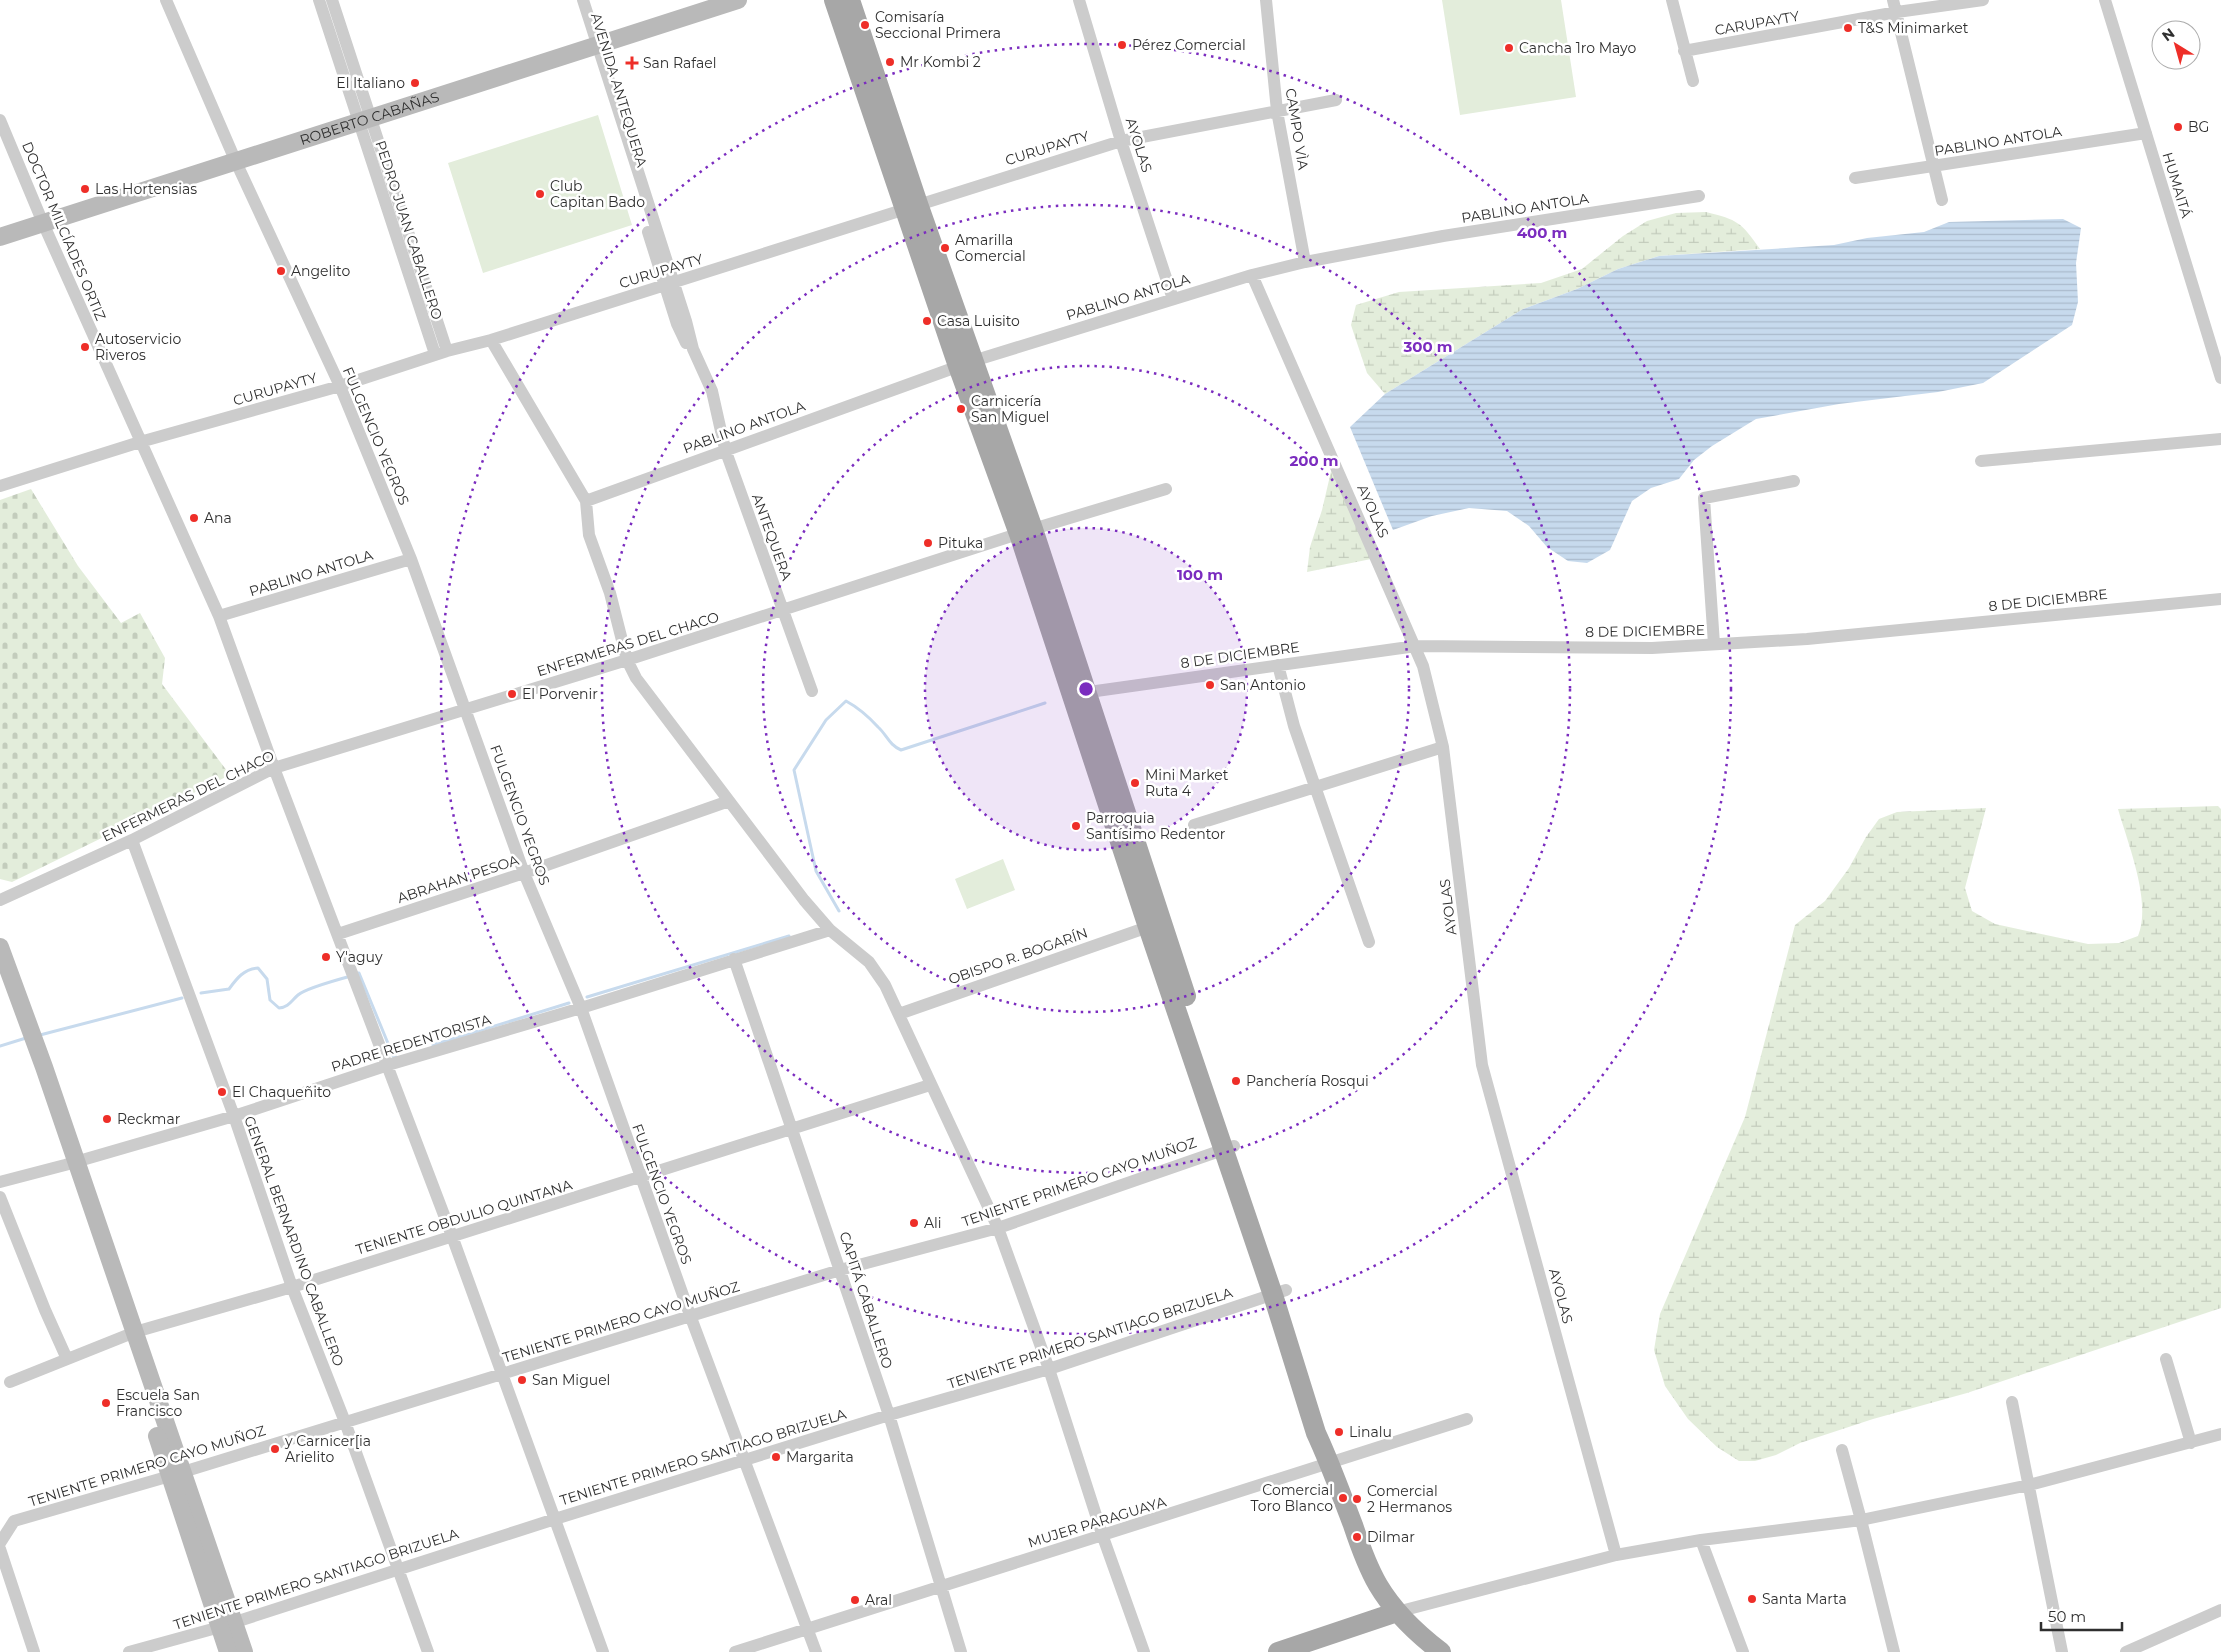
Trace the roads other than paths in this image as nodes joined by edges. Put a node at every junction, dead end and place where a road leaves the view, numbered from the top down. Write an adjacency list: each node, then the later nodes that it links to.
1 (166, 0): 24 (street, FULGENCIO YEGROS)
2 (319, 0): 21 (street, PEDRO JUAN CABALLERO)
3 (332, 0): 21 (street, PEDRO JUAN CABALLERO)
4 (575, 0): 15 (street, AVENIDA ANTEQUERA)
5 (583, 0): 15 (street, AVENIDA ANTEQUERA)
6 (738, 0): 15 (main road, ROBERTO CABAÑAS)
7 (834, 0): 29 (main road)
8 (850, 0): 29 (main road)
9 (1079, 0): 23 (street, AYOLAS)
10 (1266, 0): 19 (street, CAMPO VÌA)
11 (1672, 0): 16 (street)
12 (1983, 0): 14 (street, CARUPAYTY)
13 (2105, 0): 22 (street, HUMAITÁ)
14 (1895, 6): 16 (street, CARUPAYTY); 25 (street)
15 (594, 47): 21 (main road, ROBERTO CABAÑAS); 34 (street, AVENIDA ANTEQUERA)
16 (1684, 51): 17 (street)
17 (1693, 81)
18 (1336, 100): 19 (street, CURUPAYTY)
19 (1277, 111): 23 (street, CURUPAYTY); 32 (street, CAMPO VÌA)
20 (0, 120): 30 (street, DOCTOR MILCÍADES ORTIZ)
21 (364, 120): 24 (main road, ROBERTO CABAÑAS); 37 (street, PEDRO JUAN CABALLERO)
22 (2146, 133): 25 (street, PABLINO ANTOLA); 39 (street, HUMAITÁ)
23 (1121, 141): 29 (street, CURUPAYTY); 35 (street, AYOLAS)
24 (236, 162): 30 (main road, ROBERTO CABAÑAS); 40 (street, FULGENCIO YEGROS)
25 (1934, 166): 26 (street, PABLINO ANTOLA); 28 (street)
26 (1855, 178)
27 (1699, 196): 32 (street, PABLINO ANTOLA)
28 (1942, 200)
29 (911, 206): 34 (street, CURUPAYTY); 38 (main road)
30 (43, 224): 31 (main road, ROBERTO CABAÑAS); 43 (street, DOCTOR MILCÍADES ORTIZ)
31 (0, 237)
32 (1305, 262): 33 (street, PABLINO ANTOLA)
33 (1252, 275): 35 (street, PABLINO ANTOLA); 56 (street, AYOLAS)
34 (670, 284): 36 (street, CURUPAYTY); 41 (street, AVENIDA ANTEQUERA)
35 (1173, 299): 38 (street, PABLINO ANTOLA)
36 (490, 340): 37 (street, CURUPAYTY); 49 (street)
37 (441, 352): 40 (street, CURUPAYTY)
38 (965, 363): 44 (street, PABLINO ANTOLA); 50 (main road)
39 (2221, 378)
40 (340, 386): 43 (street, CURUPAYTY); 51 (street, FULGENCIO YEGROS)
41 (712, 391): 44 (street, ANTEQUERA)
42 (2221, 439): 45 (street)
43 (140, 442): 47 (street, CURUPAYTY); 54 (street, DOCTOR MILCÍADES ORTIZ)
44 (725, 449): 49 (street, PABLINO ANTOLA); 53 (street, ANTEQUERA)
45 (1981, 461)
46 (1794, 481): 55 (street)
47 (1, 483)
48 (1166, 489): 50 (street, ENFERMERAS DEL CHACO)
49 (586, 501): 57 (street)
50 (1026, 532): 53 (street, ENFERMERAS DEL CHACO); 60 (main road)
51 (410, 559): 54 (street, PABLINO ANTOLA); 61 (street, FULGENCIO YEGROS)
52 (2221, 598): 55 (street, 8 DE DICIEMBRE)
53 (783, 612): 57 (street, ENFERMERAS DEL CHACO); 59 (street, ANTEQUERA)
54 (219, 616): 63 (street, DOCTOR MILCÍADES ORTIZ)
55 (1714, 644): 56 (street, 8 DE DICIEMBRE)
56 (1416, 646): 58 (street, 8 DE DICIEMBRE); 62 (street, AYOLAS)
57 (627, 660): 61 (street, ENFERMERAS DEL CHACO); 65 (street)
58 (1278, 665): 60 (street, 8 DE DICIEMBRE); 64 (street)
59 (812, 691)
60 (1079, 694): 70 (main road); 84 (main road)
61 (466, 709): 63 (street, ENFERMERAS DEL CHACO); 68 (street, FULGENCIO YEGROS)
62 (1443, 747): 64 (street); 118 (street, AYOLAS)
63 (274, 768): 67 (street, ENFERMERAS DEL CHACO); 72 (street, DOCTOR MILCÍADES ORTIZ)
64 (1317, 786): 66 (street); 73 (street)
65 (729, 801): 68 (street, ABRAHAN PESOA); 71 (street)
66 (1194, 826)
67 (132, 840): 69 (street, ENFERMERAS DEL CHACO); 82 (street, GENERAL BERNARDINO CABALLERO)
68 (524, 873): 72 (street, ABRAHAN PESOA); 77 (street, FULGENCIO YEGROS)
69 (0, 900)
70 (1148, 927): 78 (street, OBISPO R. BOGARÍN); 84 (main road)
71 (830, 930): 75 (street, PADRE REDENTORISTA); 78 (street)
72 (338, 934): 80 (street, DOCTOR MILCÍADES ORTIZ)
73 (1369, 942)
74 (0, 947): 79 (main road)
75 (734, 959): 77 (street, PADRE REDENTORISTA); 83 (street, CAPITÁ CABALLERO)
76 (0, 978): 79 (main road)
77 (581, 1008): 80 (street, PADRE REDENTORISTA); 86 (street, FULGENCIO YEGROS)
78 (899, 1014): 81 (street)
79 (20, 1018): 85 (main road)
80 (388, 1065): 82 (street, PADRE REDENTORISTA); 90 (street, DOCTOR MILCÍADES ORTIZ)
81 (930, 1085): 83 (street, TENIENTE OBDULIO QUINTANA); 89 (street)
82 (234, 1116): 85 (street, PADRE REDENTORISTA); 92 (street, GENERAL BERNARDINO CABALLERO)
83 (793, 1129): 86 (street, TENIENTE OBDULIO QUINTANA); 91 (street, CAPITÁ CABALLERO)
84 (1228, 1148): 89 (street, TENIENTE PRIMERO CAYO MUÑOZ); 93 (main road)
85 (71, 1163): 87 (street, PADRE REDENTORISTA); 95 (main road)
86 (640, 1178): 90 (street, TENIENTE OBDULIO QUINTANA); 94 (street, FULGENCIO YEGROS)
87 (0, 1182)
88 (0, 1197): 96 (street)
89 (998, 1228): 91 (street, TENIENTE PRIMERO CAYO MUÑOZ); 98 (street)
90 (452, 1236): 92 (street, TENIENTE OBDULIO QUINTANA); 99 (street, DOCTOR MILCÍADES ORTIZ)
91 (840, 1270): 94 (street, TENIENTE PRIMERO CAYO MUÑOZ); 102 (street, CAPITÁ CABALLERO)
92 (292, 1286): 95 (street, TENIENTE OBDULIO QUINTANA); 104 (street, GENERAL BERNARDINO CABALLERO)
93 (1279, 1293): 98 (street, TENIENTE PRIMERO SANTIAGO BRIZUELA); 108 (main road)
94 (690, 1316): 99 (street, TENIENTE PRIMERO CAYO MUÑOZ); 109 (street, FULGENCIO YEGROS)
95 (130, 1334): 96 (street, TENIENTE OBDULIO QUINTANA); 110 (main road)
96 (67, 1359): 100 (street, TENIENTE OBDULIO QUINTANA)
97 (2166, 1359): 106 (street)
98 (1049, 1369): 102 (street, TENIENTE PRIMERO SANTIAGO BRIZUELA); 114 (street)
99 (502, 1374): 104 (street, TENIENTE PRIMERO CAYO MUÑOZ); 112 (street, DOCTOR MILCÍADES ORTIZ)
100 (10, 1382)
101 (2012, 1402): 111 (street)
102 (888, 1415): 109 (street, TENIENTE PRIMERO SANTIAGO BRIZUELA); 120 (street, CAPITÁ CABALLERO)
103 (1467, 1419): 108 (street, MUJER PARAGUAYA)
104 (345, 1422): 110 (street, TENIENTE PRIMERO CAYO MUÑOZ); 119 (street, GENERAL BERNARDINO CABALLERO)
105 (2221, 1434): 106 (street)
106 (2191, 1443): 111 (street)
107 (1842, 1450): 113 (street)
108 (1327, 1457): 114 (street, MUJER PARAGUAYA); 122 (main road)
109 (744, 1461): 112 (street, TENIENTE PRIMERO SANTIAGO BRIZUELA); 124 (street, FULGENCIO YEGROS)
110 (176, 1474): 116 (street, TENIENTE PRIMERO CAYO MUÑOZ); 123 (main road)
111 (2029, 1485): 113 (street); 139 (street)
112 (555, 1519): 119 (street, TENIENTE PRIMERO SANTIAGO BRIZUELA); 130 (street, DOCTOR MILCÍADES ORTIZ)
113 (1862, 1520): 115 (street); 138 (street)
114 (1102, 1537): 120 (street, MUJER PARAGUAYA); 134 (street)
115 (1701, 1540): 118 (street); 137 (street)
116 (0, 1543)
117 (0, 1549): 125 (street)
118 (1616, 1555): 122 (street)
119 (398, 1569): 123 (street, TENIENTE PRIMERO SANTIAGO BRIZUELA); 129 (street, GENERAL BERNARDINO CABALLERO)
120 (940, 1586): 124 (street, MUJER PARAGUAYA); 133 (street, CAPITÁ CABALLERO)
121 (2221, 1610): 140 (street)
122 (1397, 1612): 135 (main road); 136 (main road)
123 (227, 1625): 126 (street, TENIENTE PRIMERO SANTIAGO BRIZUELA); 127 (main road); 128 (main road)
124 (807, 1629): 131 (street, MUJER PARAGUAYA); 132 (street, FULGENCIO YEGROS)
125 (34, 1652)
126 (128, 1652)
127 (228, 1652)
128 (244, 1652)
129 (428, 1652)
130 (603, 1652)
131 (735, 1652)
132 (816, 1652)
133 (961, 1652)
134 (1144, 1652)
135 (1278, 1652)
136 (1440, 1652)
137 (1743, 1652)
138 (1894, 1652)
139 (2062, 1652)
140 (2126, 1652)

